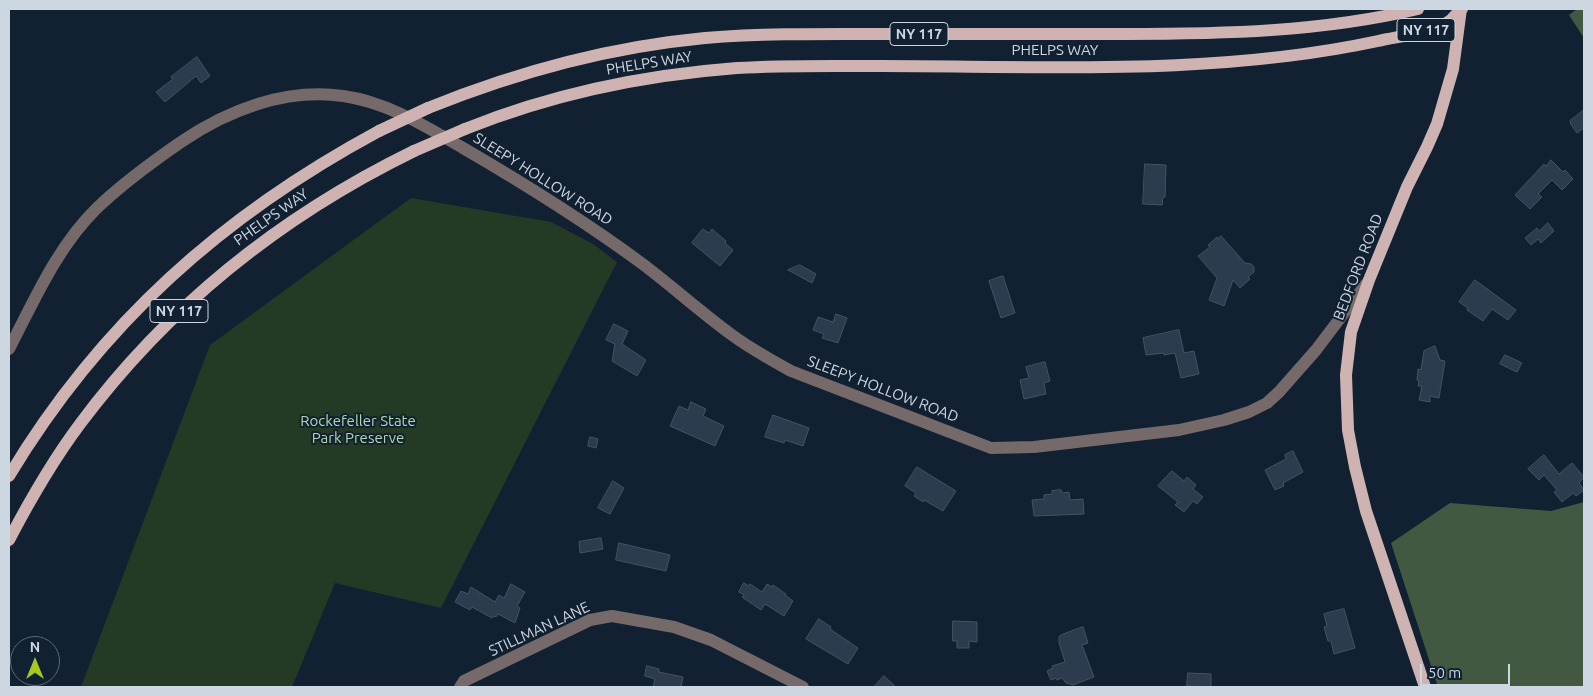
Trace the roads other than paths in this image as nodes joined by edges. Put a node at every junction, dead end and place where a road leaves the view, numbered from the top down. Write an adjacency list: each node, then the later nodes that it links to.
1 (1418, 9): 5 (main road, PHELPS WAY / NY 117, bridge)
2 (1461, 9): 3 (main road, BEDFORD ROAD); 6 (main road, PHELPS WAY / NY 117, bridge)
3 (1370, 280): 4 (street, SLEEPY HOLLOW ROAD); 9 (main road, BEDFORD ROAD)
4 (9, 349)
5 (9, 476)
6 (9, 540)
7 (460, 687): 8 (street, STILLMAN LANE)
8 (803, 687)
9 (1425, 687)

